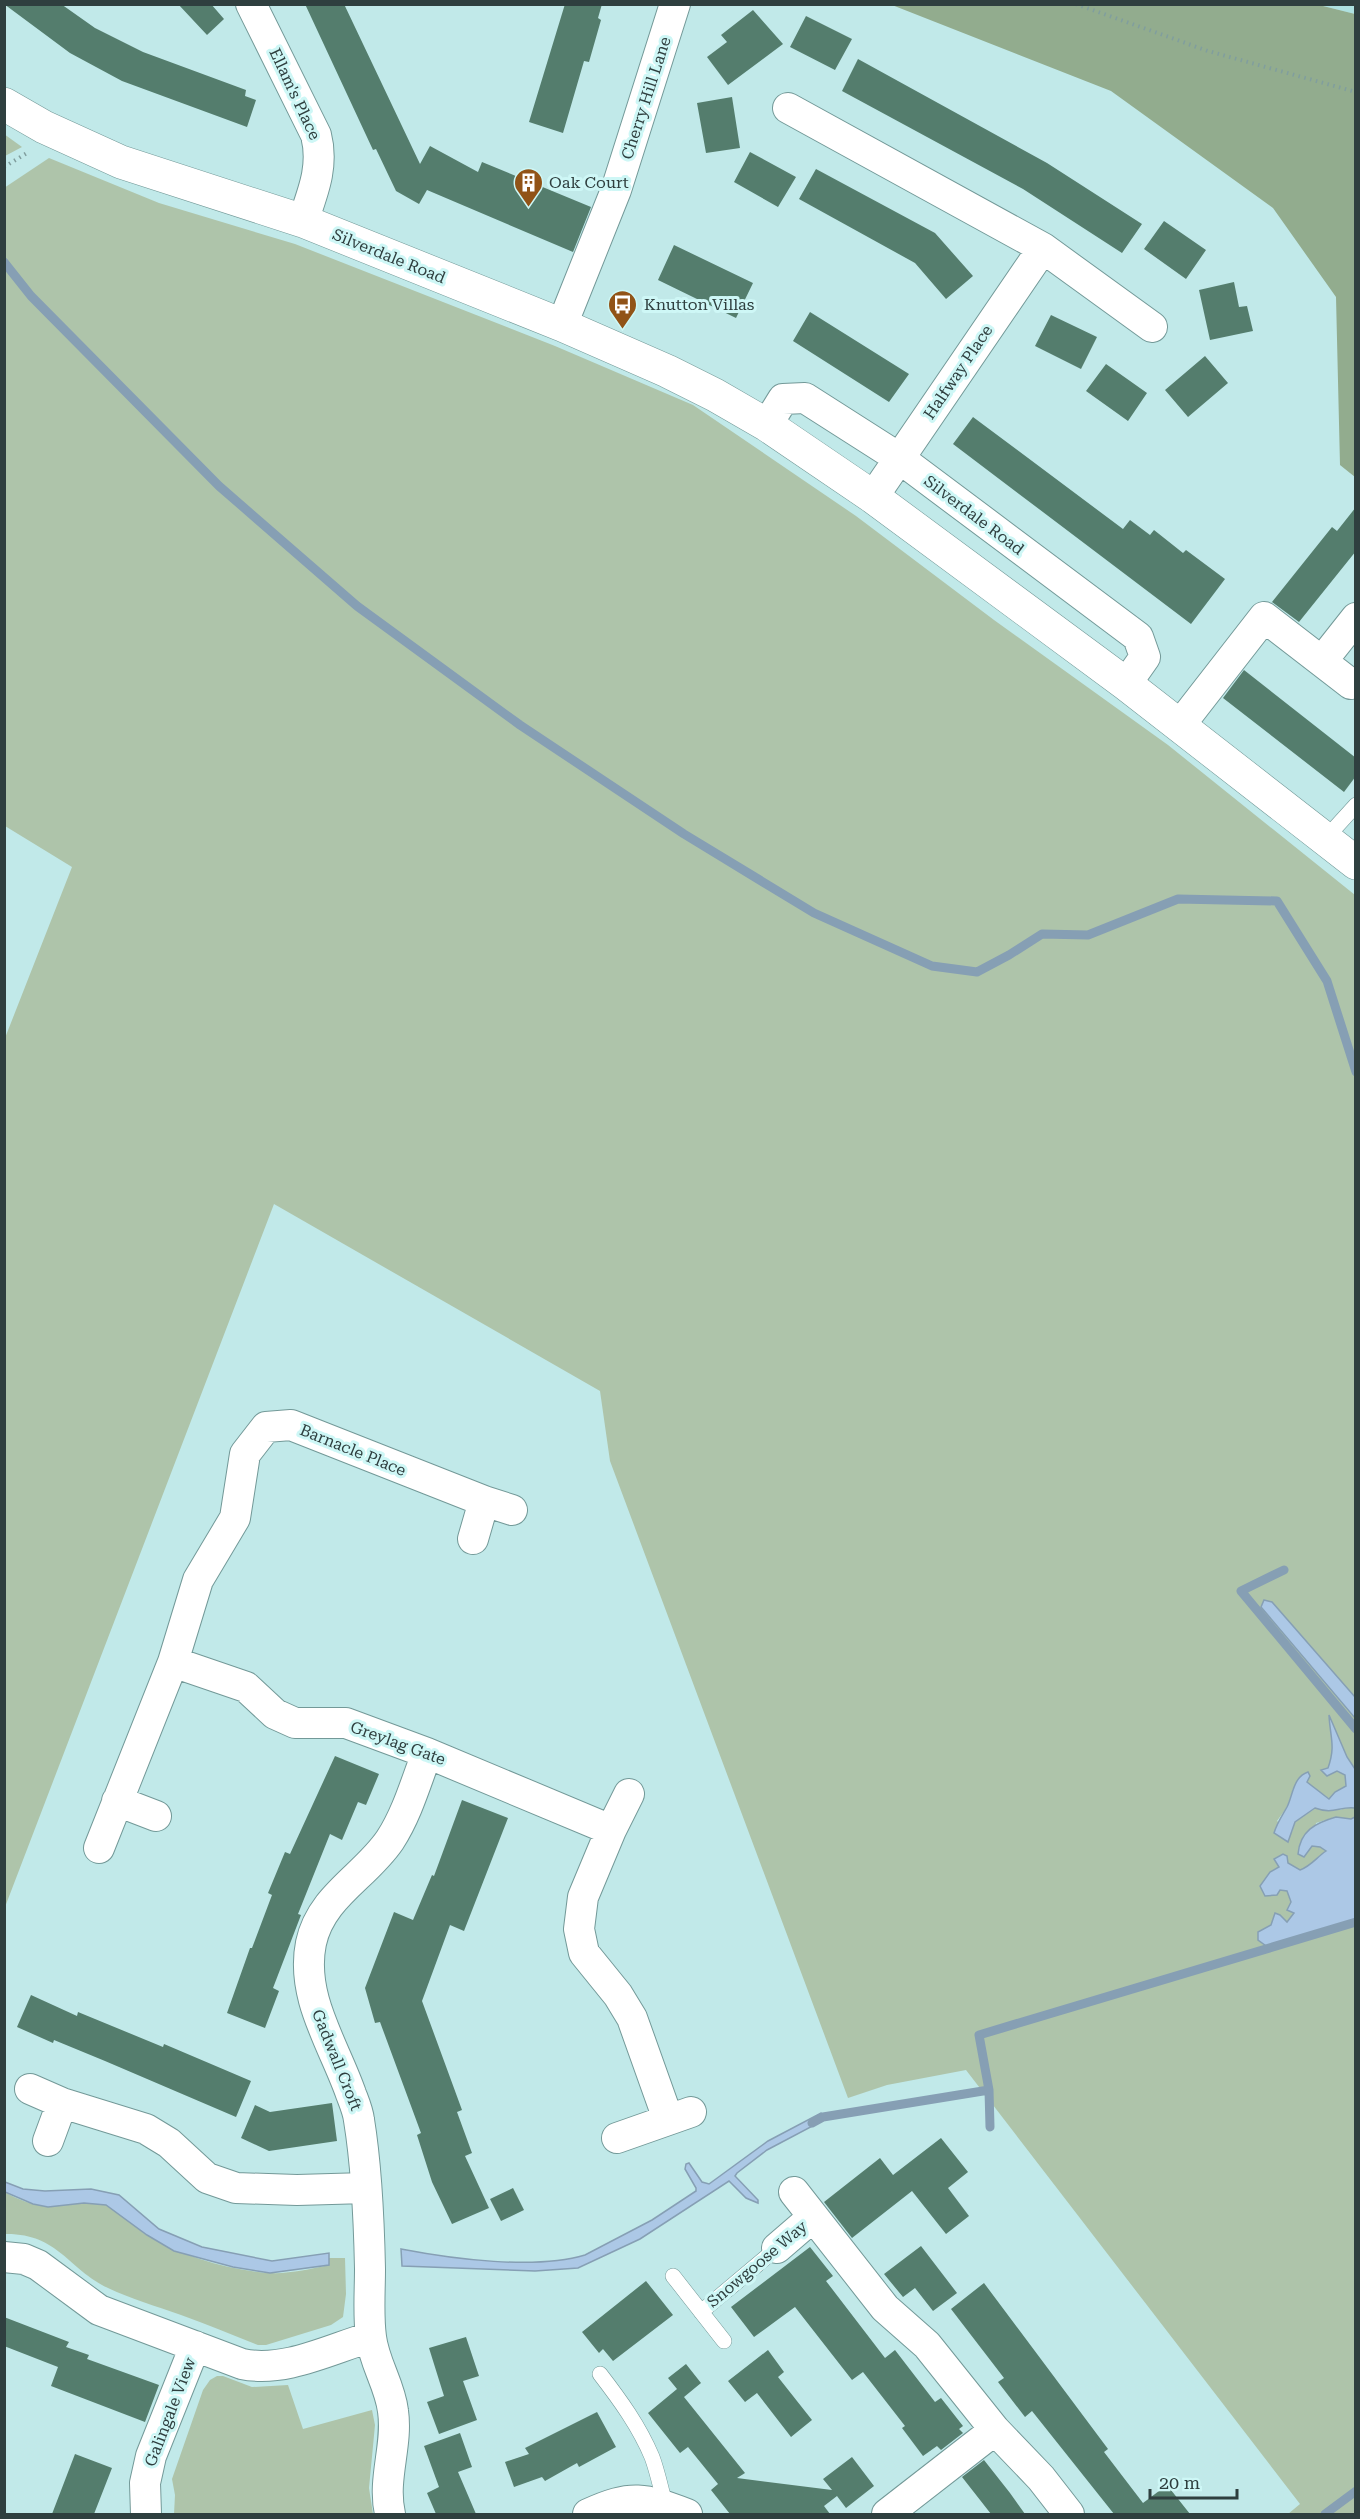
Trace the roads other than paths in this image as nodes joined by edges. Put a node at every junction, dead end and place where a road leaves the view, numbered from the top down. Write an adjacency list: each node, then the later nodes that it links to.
1 (251, 4): 5 (street, Ellam's Place)
2 (675, 4): 7 (street, Cherry Hill Lane)
3 (4, 104): 5 (main road, Silverdale Road)
4 (788, 108): 6 (street)
5 (303, 221): 7 (main road, Silverdale Road)
6 (1042, 248): 8 (street); 10 (street, Halfway Place)
7 (562, 326): 9 (main road, Silverdale Road)
8 (1152, 327)
9 (775, 412): 10 (street, Silverdale Road); 11 (main road, Silverdale Road)
10 (899, 458): 11 (street, Halfway Place); 14 (street, Silverdale Road)
11 (873, 496): 14 (main road, Silverdale Road)
12 (1356, 618): 13 (street)
13 (1322, 661): 15 (street); 16 (street)
14 (1126, 684): 16 (main road, Silverdale Road)
15 (1351, 684)
16 (1180, 725): 18 (main road, Silverdale Road)
17 (1356, 805): 18 (lane)
18 (1325, 839): 19 (main road, Silverdale Road)
19 (1356, 863)
20 (473, 1539): 21 (street, Barnacle Place)
21 (173, 1662): 22 (street, Greylag Gate); 24 (street)
22 (427, 1753): 26 (street, Greylag Gate); 32 (street, Gadwall Croft)
23 (629, 1794): 26 (street)
24 (117, 1801): 25 (street); 27 (street)
25 (156, 1816)
26 (611, 1830): 30 (street)
27 (99, 1848)
28 (30, 2089): 29 (street)
29 (62, 2103): 31 (street); 32 (street)
30 (617, 2138)
31 (48, 2141)
32 (366, 2188): 39 (street, Gadwall Croft)
33 (794, 2192): 34 (street, Snowgoose Way)
34 (813, 2217): 35 (street, Snowgoose Way); 43 (street, Snowgoose Way)
35 (777, 2248): 38 (lane, Snowgoose Way)
36 (4, 2257): 41 (street, Galingale View)
37 (673, 2276): 38 (lane, Snowgoose Way)
38 (701, 2312): 40 (lane, Snowgoose Way)
39 (371, 2337): 41 (street, Galingale View); 46 (street)
40 (724, 2341)
41 (195, 2346): 45 (street, Galingale View)
42 (600, 2374): 44 (lane)
43 (995, 2430): 48 (street); 49 (street, Snowgoose Way)
44 (677, 2511): 47 (street)
45 (146, 2514)
46 (390, 2514)
47 (588, 2514)
48 (887, 2514)
49 (1069, 2514)

